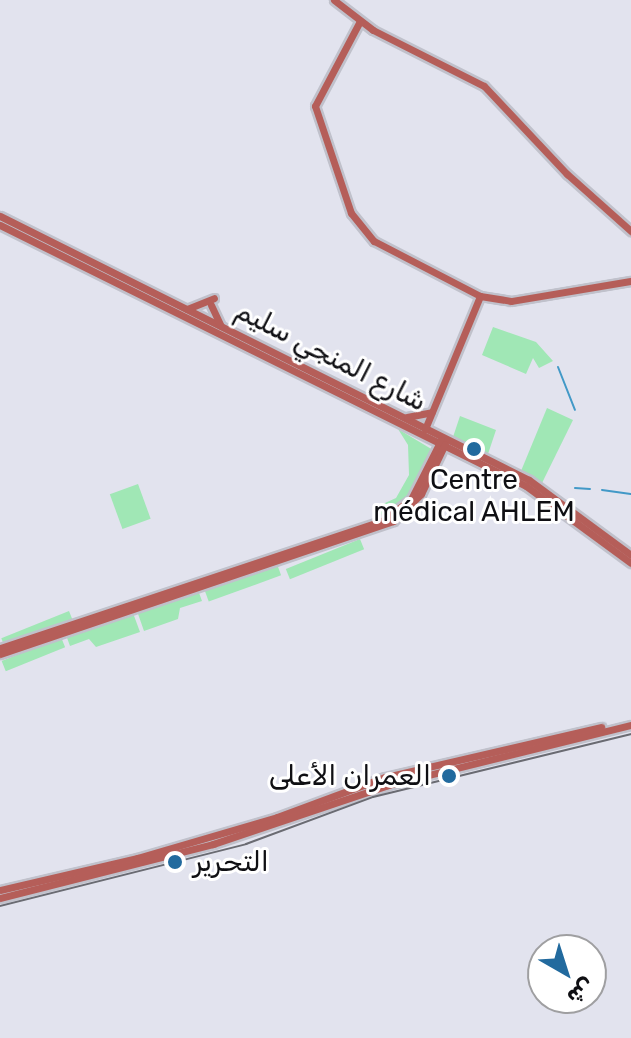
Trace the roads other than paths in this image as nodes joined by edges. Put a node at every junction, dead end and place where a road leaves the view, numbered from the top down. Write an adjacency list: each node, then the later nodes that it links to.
1 (334, 0): 2 (main road)
2 (360, 21): 5 (main road); 7 (main road)
3 (0, 216): 8 (main road, شارع المنجي سليم)
4 (0, 225): 12 (main road, شارع المنجي سليم)
5 (631, 231)
6 (631, 281): 7 (main road)
7 (480, 296): 10 (main road)
8 (187, 309): 9 (main road, شارع المنجي سليم); 9 (main road)
9 (221, 326): 11 (main road, شارع المنجي سليم)
10 (433, 410): 11 (main road); 12 (main road); 13 (main road)
11 (404, 417): 12 (main road, شارع المنجي سليم)
12 (424, 431): 13 (main road, شارع المنجي سليم)
13 (442, 440): 14 (main road, شارع المنجي سليم); 15 (main road, شارع المنجي سليم); 16 (main road)
14 (631, 555)
15 (631, 563)
16 (0, 651)
17 (631, 723): 18 (main road); 19 (main road)
18 (0, 890)
19 (0, 898)

